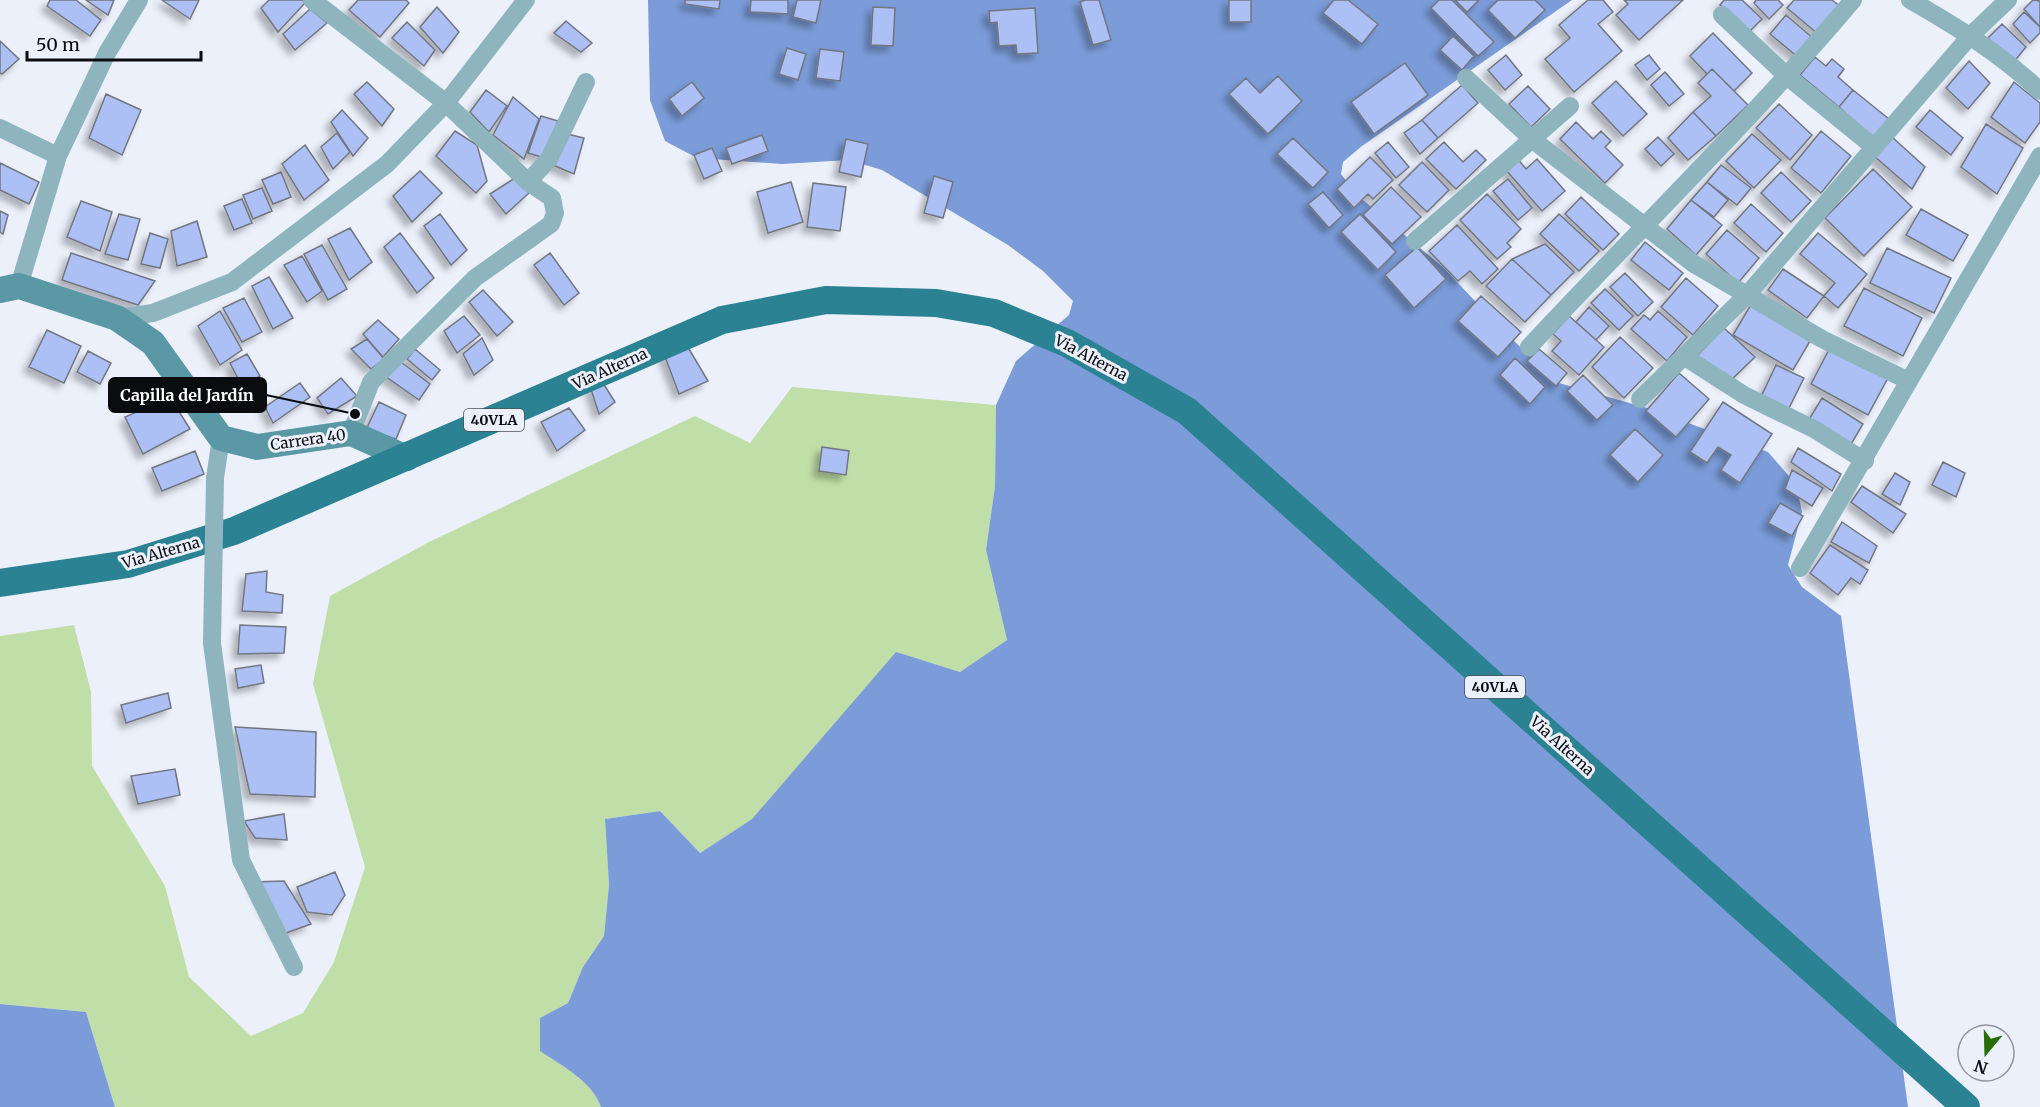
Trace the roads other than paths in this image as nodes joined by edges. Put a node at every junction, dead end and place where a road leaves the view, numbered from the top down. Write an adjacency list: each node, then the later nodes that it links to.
1 (139, 0): 18 (street)
2 (312, 0): 13 (street)
3 (526, 0): 13 (street)
4 (1853, 0): 9 (street)
5 (1910, 0): 8 (street)
6 (2008, 0): 8 (street)
7 (1722, 15): 9 (street)
8 (1971, 35): 12 (street); 17 (street)
9 (1788, 77): 17 (street); 21 (street)
10 (1466, 78): 16 (street)
11 (586, 82): 20 (street)
12 (2040, 91)
13 (446, 103): 20 (street); 25 (street)
14 (1570, 106): 16 (street)
15 (0, 128): 18 (street)
16 (1533, 140): 21 (street); 22 (street)
17 (1874, 147): 24 (street)
18 (58, 156): 23 (street)
19 (2040, 156): 28 (street)
20 (528, 182): 30 (street)
21 (1644, 224): 24 (street); 26 (street)
22 (1414, 241)
23 (10, 288): 25 (main road)
24 (1747, 295): 27 (street); 28 (street)
25 (117, 318): 31 (main road)
26 (1529, 347)
27 (1685, 357): 29 (street); 33 (street)
28 (1909, 381): 33 (street)
29 (1640, 399)
30 (351, 433): 31 (main road, Carrera 40); 32 (main road, Carrera 40)
31 (221, 438): 36 (street, bridge)
32 (407, 458): 35 (main road, Via Alterna / 40VLA); 37 (main road, Via Alterna / 40VLA)
33 (1865, 461): 34 (street)
34 (1800, 568)
35 (0, 583)
36 (294, 967)
37 (1966, 1107)

